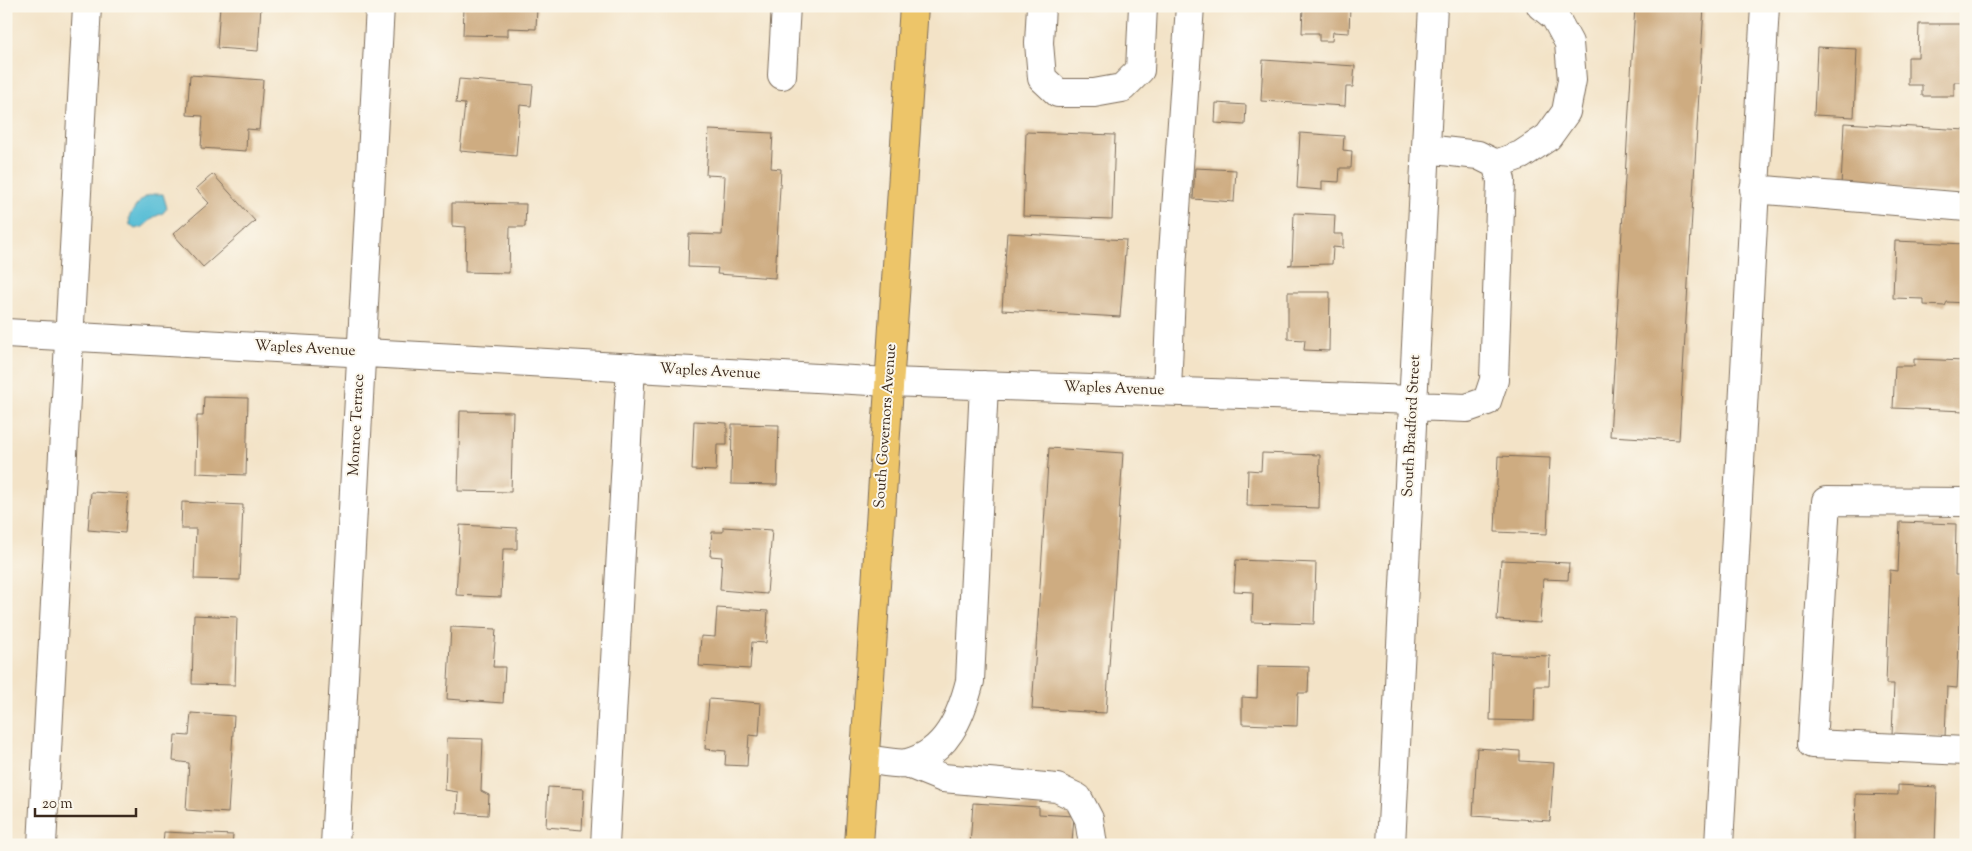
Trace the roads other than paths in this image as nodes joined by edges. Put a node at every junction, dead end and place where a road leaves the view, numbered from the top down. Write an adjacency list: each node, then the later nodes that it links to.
1 (87, 6): 17 (street)
2 (380, 6): 18 (street, Monroe Terrace)
3 (786, 6): 11 (street)
4 (914, 6): 20 (main road, South Governors Avenue)
5 (1041, 6): 6 (street)
6 (1143, 6)
7 (1190, 6): 22 (street)
8 (1433, 6): 12 (street, South Bradford Street)
9 (1541, 6): 13 (street)
10 (1765, 6): 14 (street)
11 (782, 75)
12 (1426, 149): 13 (street); 23 (street, South Bradford Street)
13 (1496, 164): 23 (street, Waples Avenue)
14 (1754, 189): 15 (street); 34 (street)
15 (1966, 207)
16 (6, 333): 17 (street, Waples Avenue)
17 (69, 336): 18 (street, Waples Avenue); 28 (street)
18 (361, 352): 19 (street, Waples Avenue); 29 (street, Monroe Terrace)
19 (632, 367): 20 (street, Waples Avenue); 30 (street)
20 (889, 382): 21 (street, Waples Avenue); 26 (main road, South Governors Avenue)
21 (984, 385): 22 (street, Waples Avenue); 27 (street)
22 (1168, 391): 23 (street, Waples Avenue)
23 (1414, 403): 33 (street, South Bradford Street)
24 (1966, 502): 25 (street)
25 (1966, 751)
26 (864, 759): 27 (street); 31 (main road, South Governors Avenue)
27 (906, 763): 32 (street)
28 (42, 845)
29 (335, 845)
30 (605, 845)
31 (859, 845)
32 (1093, 845)
33 (1390, 845)
34 (1719, 845)

